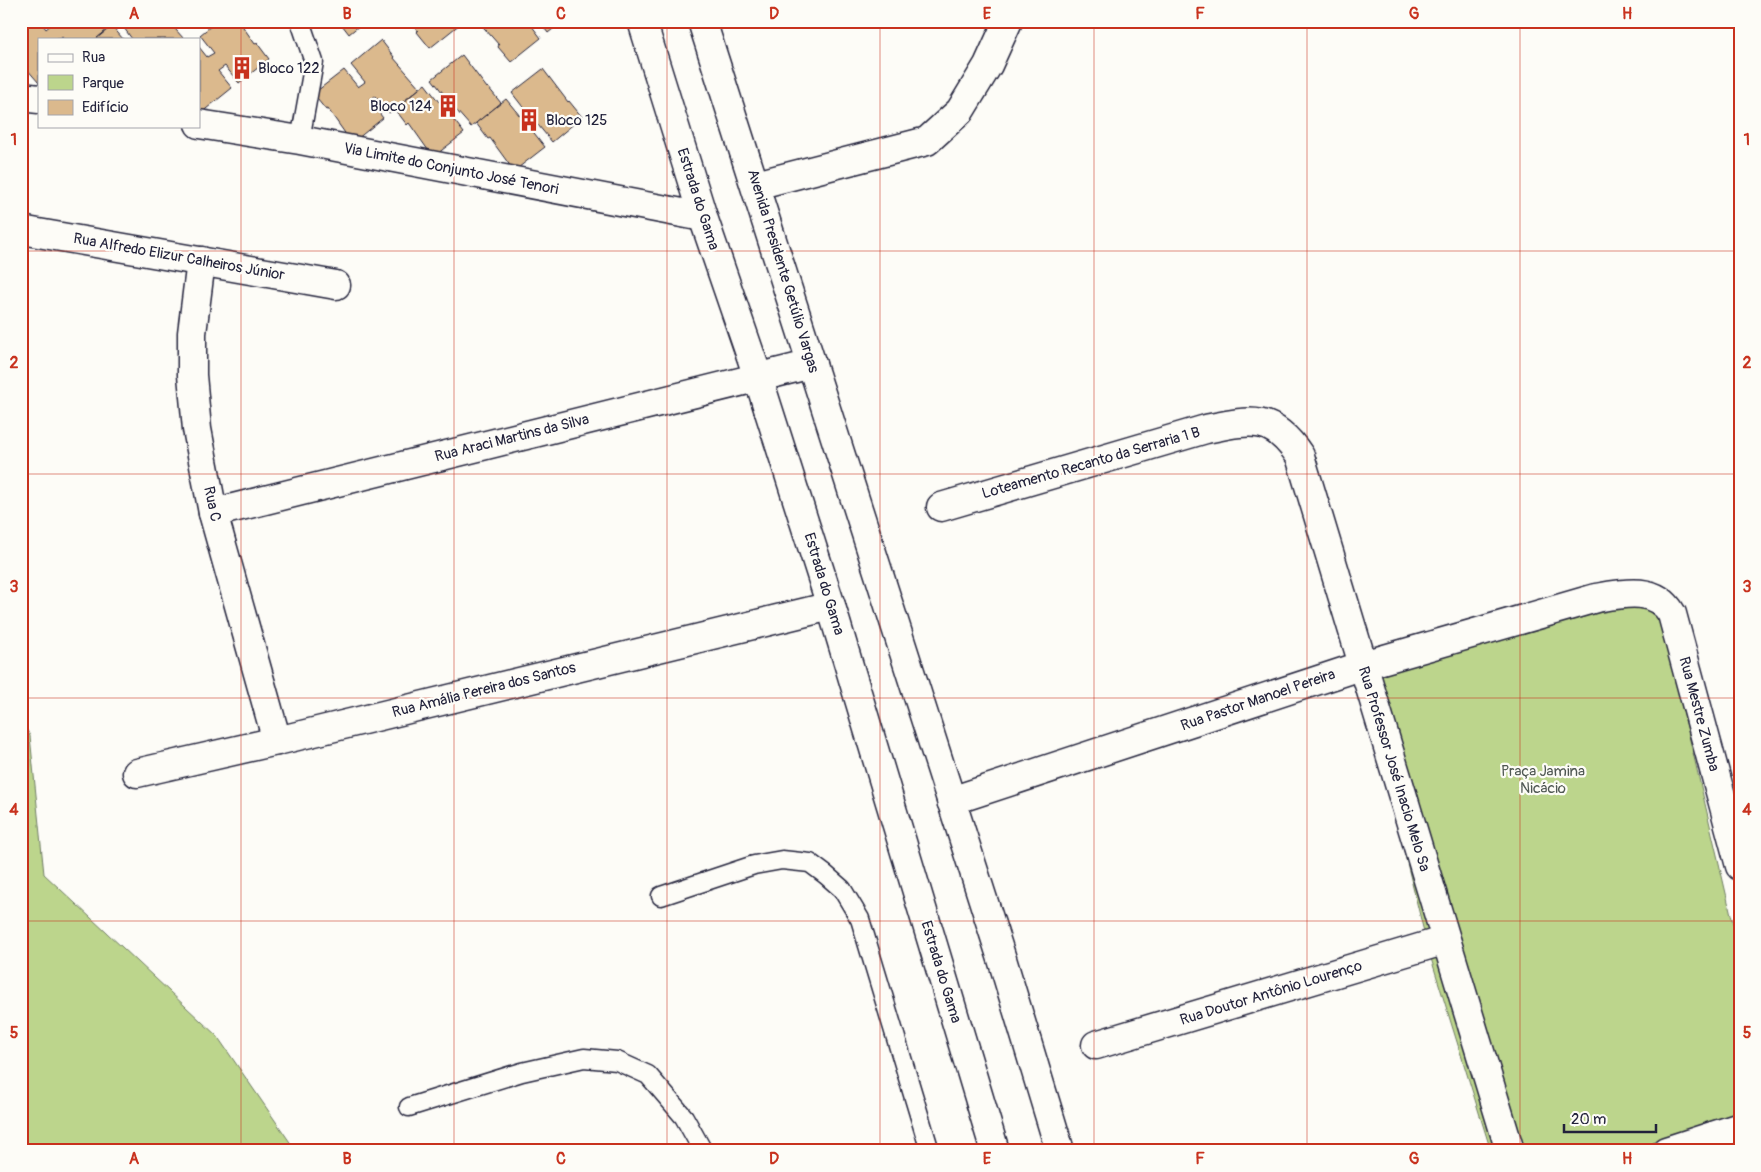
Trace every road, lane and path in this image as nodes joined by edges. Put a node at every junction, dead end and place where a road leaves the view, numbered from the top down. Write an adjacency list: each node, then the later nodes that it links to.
1 (300, 21): 8 (lane)
2 (642, 21): 10 (street, Estrada do Gama)
3 (702, 21): 9 (street, Avenida Presidente Getúlio Vargas)
4 (1008, 21): 9 (street)
5 (21, 97): 6 (street)
6 (38, 100)
7 (200, 124): 8 (street, Via Limite do Conjunto José Tenori)
8 (300, 140): 10 (street, Via Limite do Conjunto José Tenori)
9 (756, 185): 14 (street, Avenida Presidente Getúlio Vargas)
10 (702, 217): 15 (street, Estrada do Gama)
11 (21, 230): 12 (street, Rua Alfredo Elizur Calheiros Júnior)
12 (201, 261): 13 (street, Rua Alfredo Elizur Calheiros Júnior); 18 (street, Rua C)
13 (336, 285)
14 (812, 364): 15 (street, Rua Araci Martins da Silva); 24 (street, Avenida Presidente Getúlio Vargas)
15 (758, 377): 18 (street, Rua Araci Martins da Silva); 20 (street, Estrada do Gama)
16 (1241, 422): 17 (street, Loteamento Recanto da Serraria 1 B); 21 (street, Rua Professor José Inacio Melo Sa)
17 (941, 507)
18 (213, 513): 22 (street, Rua C)
19 (1626, 592): 21 (street, Rua Pastor Manoel Pereira); 25 (street, Rua Mestre Zumba)
20 (831, 606): 22 (street, Rua Amália Pereira dos Santos); 33 (street, Estrada do Gama)
21 (1364, 665): 24 (street, Rua Pastor Manoel Pereira); 27 (street, Rua Professor José Inacio Melo Sa)
22 (277, 741): 23 (street, Rua Amália Pereira dos Santos)
23 (137, 773)
24 (951, 801): 34 (street)
25 (1740, 866)
26 (662, 896): 32 (lane)
27 (1446, 940): 28 (street, Rua Doutor Antônio Lourenço); 35 (street, Rua Professor José Inacio Melo Sa)
28 (1096, 1046)
29 (409, 1107): 31 (lane)
30 (1740, 1127): 36 (street)
31 (702, 1151)
32 (930, 1151)
33 (995, 1151)
34 (1060, 1151)
35 (1510, 1151)
36 (1666, 1151)

